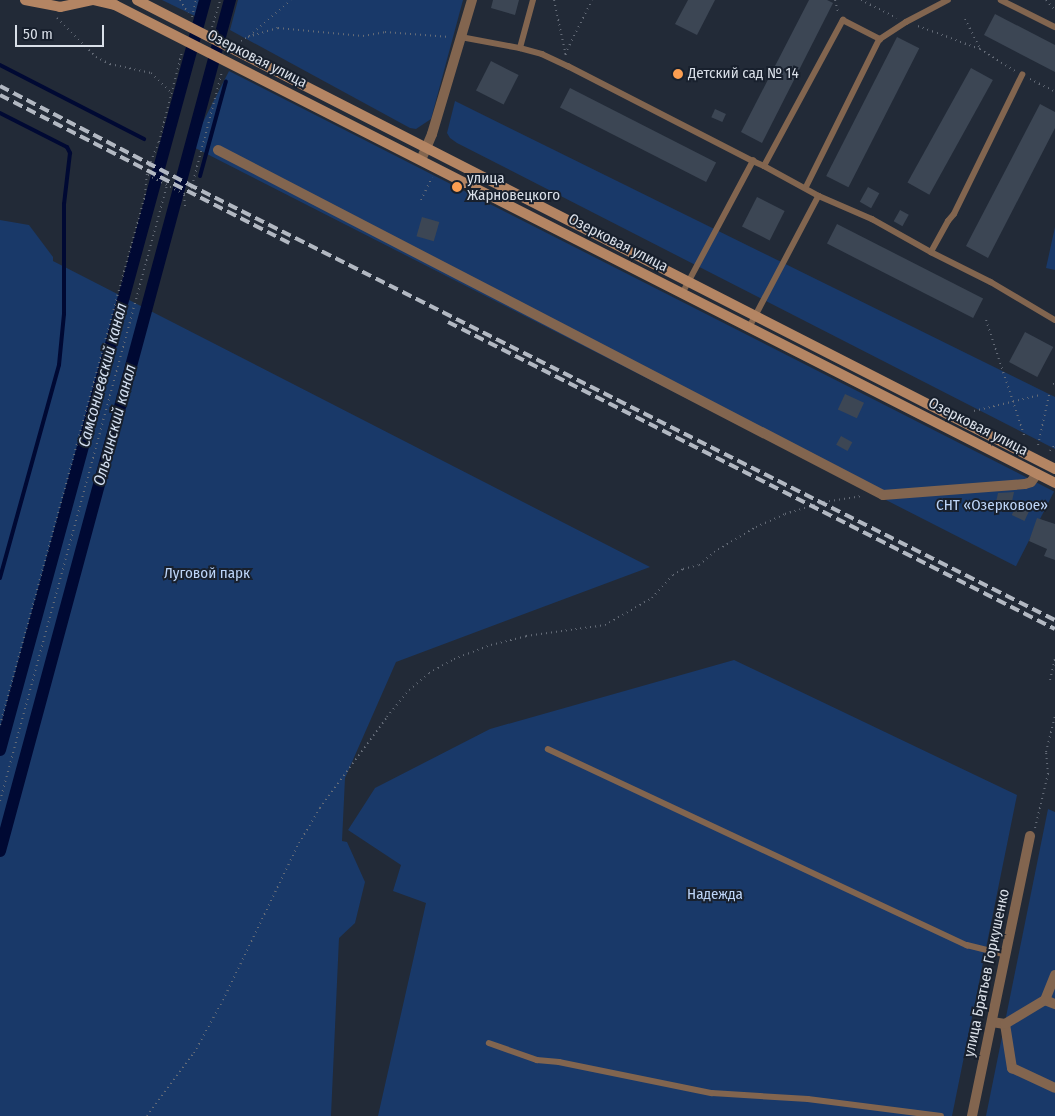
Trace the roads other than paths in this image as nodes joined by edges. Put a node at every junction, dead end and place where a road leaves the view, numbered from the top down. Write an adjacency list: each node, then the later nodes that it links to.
1 (25, 0): 8 (street, Озерковая улица)
2 (65, 0): 8 (street)
3 (137, 0): 14 (street, Озерковая улица)
4 (472, 0): 10 (street)
5 (533, 0): 12 (lane)
6 (948, 0): 11 (lane)
7 (1001, 0): 9 (lane)
8 (45, 5): 16 (street, Озерковая улица)
9 (1055, 27)
10 (461, 37): 12 (lane); 14 (street)
11 (880, 39): 18 (lane); 19 (lane)
12 (520, 48): 17 (lane)
13 (1022, 75): 21 (lane)
14 (426, 149): 16 (street); 22 (street, Озерковая улица)
15 (218, 150): 28 (street)
16 (421, 160): 23 (street, Озерковая улица)
17 (753, 161): 18 (lane); 22 (lane)
18 (764, 166): 19 (lane)
19 (806, 188): 20 (lane)
20 (819, 196): 21 (lane); 24 (lane)
21 (931, 252): 25 (lane)
22 (688, 282): 23 (lane); 24 (street, Озерковая улица)
23 (683, 292): 26 (street, Озерковая улица)
24 (755, 316): 26 (lane); 27 (street, Озерковая улица)
25 (1055, 320)
26 (750, 327): 28 (street, Озерковая улица)
27 (1055, 469)
28 (1037, 474): 29 (street, Озерковая улица)
29 (1055, 483)
30 (548, 749): 32 (lane)
31 (1030, 836): 32 (street, улица Братьев Горкушенко)
32 (1006, 955): 36 (street, улица Братьев Горкушенко)
33 (1055, 975): 34 (street)
34 (1045, 1000): 35 (street); 37 (street)
35 (1055, 1004)
36 (992, 1022): 37 (street); 41 (street, улица Братьев Горкушенко)
37 (1005, 1024): 39 (street)
38 (489, 1043): 40 (lane)
39 (1055, 1088)
40 (940, 1116)
41 (972, 1116)

